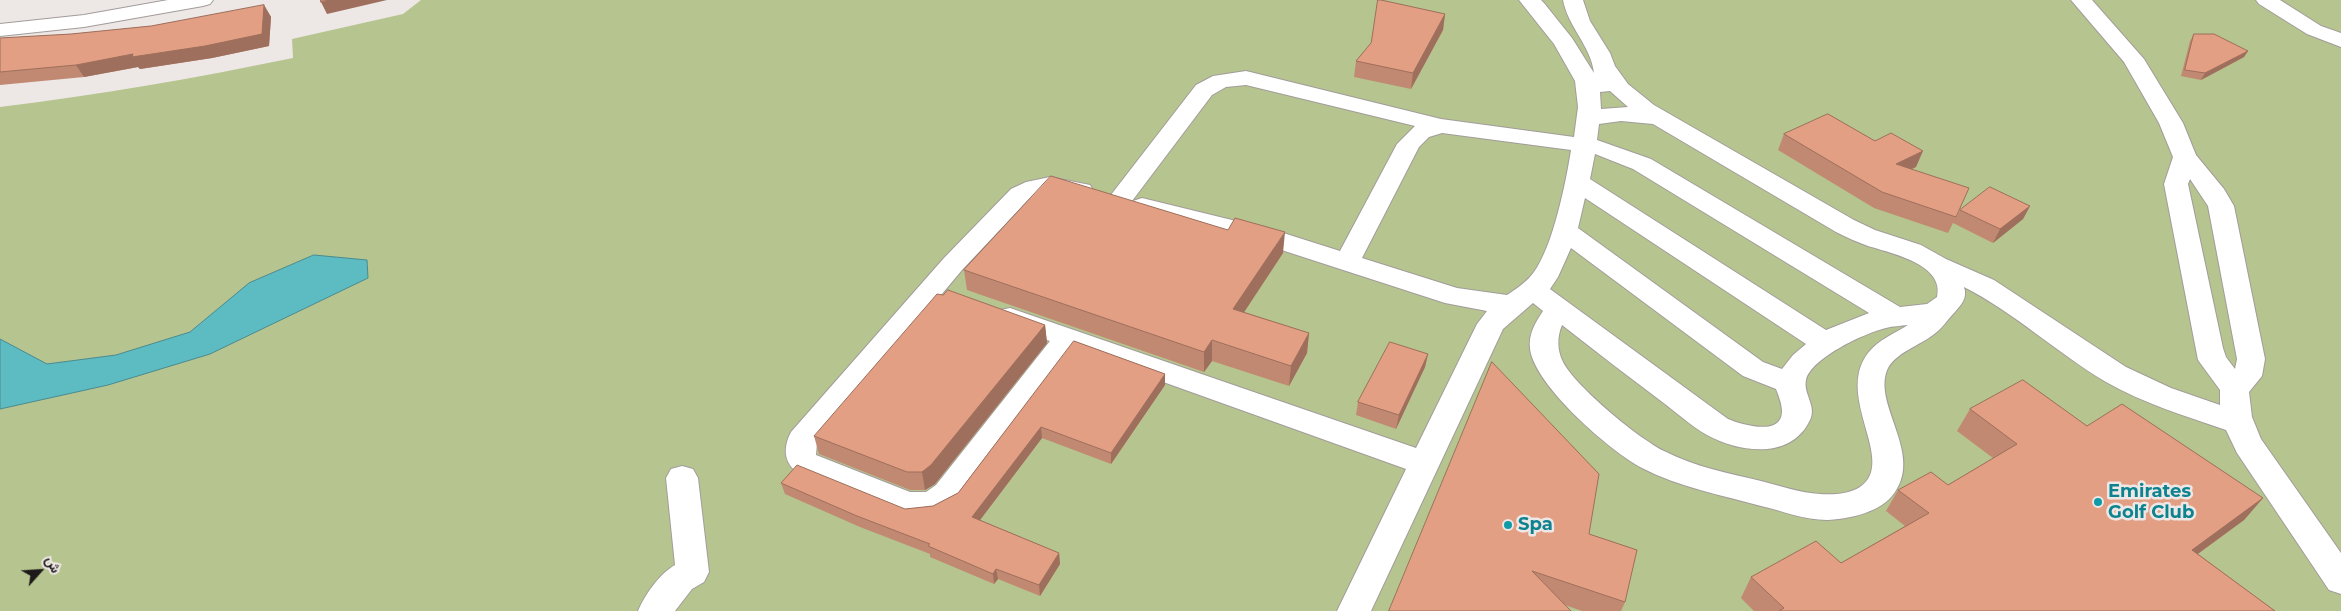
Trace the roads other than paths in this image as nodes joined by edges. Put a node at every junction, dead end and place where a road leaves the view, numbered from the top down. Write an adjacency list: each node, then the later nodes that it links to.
1 (204, 0): 6 (street)
2 (1529, 0): 10 (street)
3 (1573, 0): 8 (street)
4 (2081, 0): 12 (street)
5 (2266, 0): 7 (street)
6 (0, 30)
7 (2341, 41)
8 (1605, 68): 9 (street); 10 (street)
9 (1662, 120): 10 (street); 17 (street)
10 (1587, 122): 11 (street); 13 (street); 24 (street)
11 (1440, 126): 14 (street); 16 (street)
12 (2185, 157): 28 (street); 28 (street)
13 (1576, 181): 15 (street); 26 (street)
14 (1120, 200): 16 (street); 18 (street)
15 (1565, 231): 19 (street); 27 (street)
16 (1347, 262): 19 (street)
17 (1937, 266): 23 (street); 29 (street)
18 (932, 290): 20 (street); 25 (street)
19 (1522, 298): 22 (street); 30 (street)
20 (960, 300)
21 (987, 309): 25 (street)
22 (1558, 309): 23 (street); 27 (street)
23 (1942, 309): 24 (street)
24 (1896, 317): 26 (street)
25 (1068, 338): 30 (street)
26 (1827, 344): 27 (street)
27 (1790, 383)
28 (2235, 388): 29 (street)
29 (2237, 422): 32 (street)
30 (1423, 463): 34 (street)
31 (682, 478): 33 (street)
32 (2341, 580)
33 (655, 611)
34 (1354, 611)

